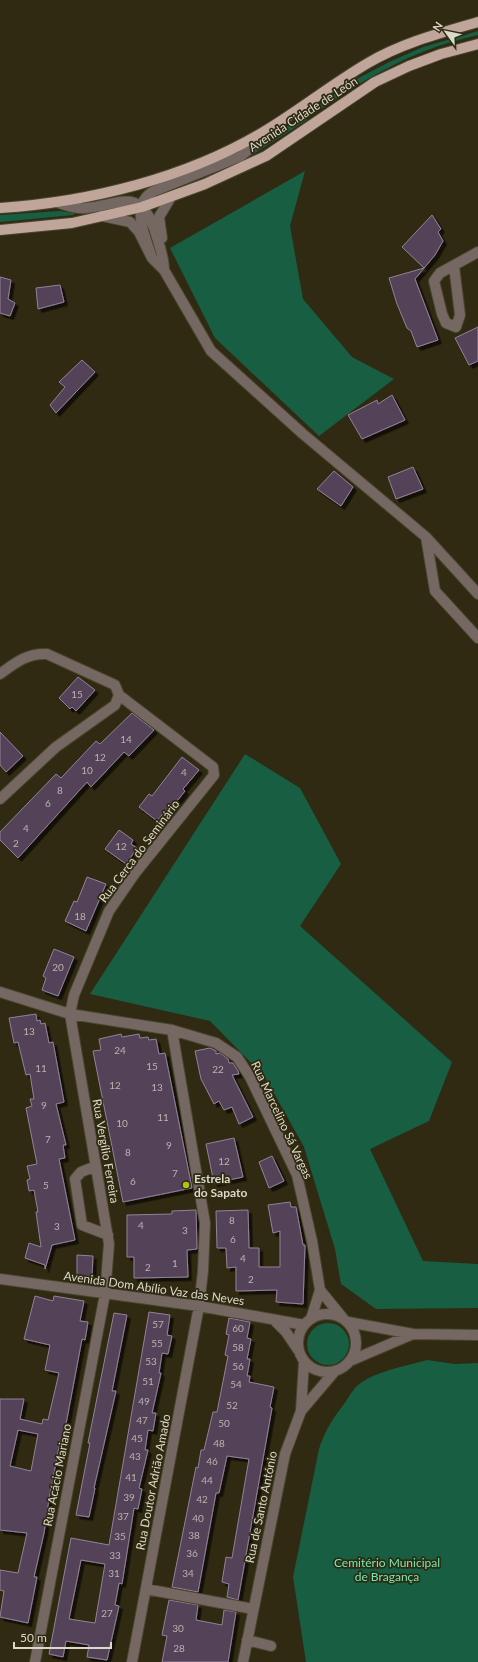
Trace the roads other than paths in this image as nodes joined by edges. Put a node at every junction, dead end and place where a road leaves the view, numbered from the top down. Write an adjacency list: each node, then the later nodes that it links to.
1 (478, 22): 3 (main road, Avenida Cidade de León)
2 (478, 44): 4 (main road, Avenida Cidade de León)
3 (265, 131): 5 (main road, Avenida Cidade de León); 6 (street)
4 (171, 197): 6 (main road, Avenida Cidade de León); 11 (street)
5 (59, 203): 6 (street); 7 (main road, Avenida Cidade de León)
6 (142, 207): 8 (main road, Avenida Cidade de León); 11 (street); 12 (street)
7 (0, 208)
8 (100, 216): 9 (main road, Avenida Cidade de León); 12 (street)
9 (0, 230)
10 (478, 252): 13 (street)
11 (164, 257): 14 (street)
12 (152, 258): 14 (street)
13 (454, 266): 13 (street)
14 (164, 270): 15 (street)
15 (426, 538): 16 (street); 17 (street)
16 (478, 594)
17 (478, 638)
18 (0, 674): 19 (street)
19 (119, 695): 20 (street); 22 (street, Rua Cerca do Seminário)
20 (0, 799)
21 (0, 992): 22 (street, Rua Marcelino Sá Vargas)
22 (70, 1014): 23 (street, Rua Marcelino Sá Vargas); 24 (street, Rua Vergílio Ferreira)
23 (172, 1030): 27 (street, Rua Marcelino Sá Vargas); 29 (street, Rua Doutor Adrião Amado)
24 (96, 1166): 25 (street, Rua Vergílio Ferreira); 25 (street)
25 (108, 1235): 28 (street, Rua Vergílio Ferreira)
26 (0, 1279): 28 (street, Avenida Dom Abílio Vaz das Neves)
27 (320, 1290): 31 (street); 32 (street, Rua Marcelino Sá Vargas)
28 (105, 1294): 29 (street, Avenida Dom Abílio Vaz das Neves); 44 (street, Rua Acácio Mariano)
29 (199, 1306): 30 (street, Avenida Dom Abílio Vaz das Neves); 40 (street, Rua Doutor Adrião Amado)
30 (274, 1320): 32 (street, Avenida Dom Abílio Vaz das Neves); 35 (street)
31 (345, 1320): 32 (street); 33 (street); 37 (street)
32 (308, 1322): 35 (street)
33 (413, 1334): 34 (street); 37 (street)
34 (478, 1335)
35 (299, 1351): 36 (street)
36 (304, 1361): 38 (street); 39 (street)
37 (350, 1361): 38 (street)
38 (335, 1371): 39 (street, Rua de Santo António)
39 (301, 1410): 41 (street, Rua de Santo António)
40 (146, 1589): 41 (street); 45 (street, Rua Doutor Adrião Amado)
41 (253, 1609): 42 (street, Rua de Santo António)
42 (247, 1640): 43 (street); 46 (street, Rua de Santo António)
43 (271, 1646)
44 (35, 1662)
45 (132, 1662)
46 (243, 1662)

